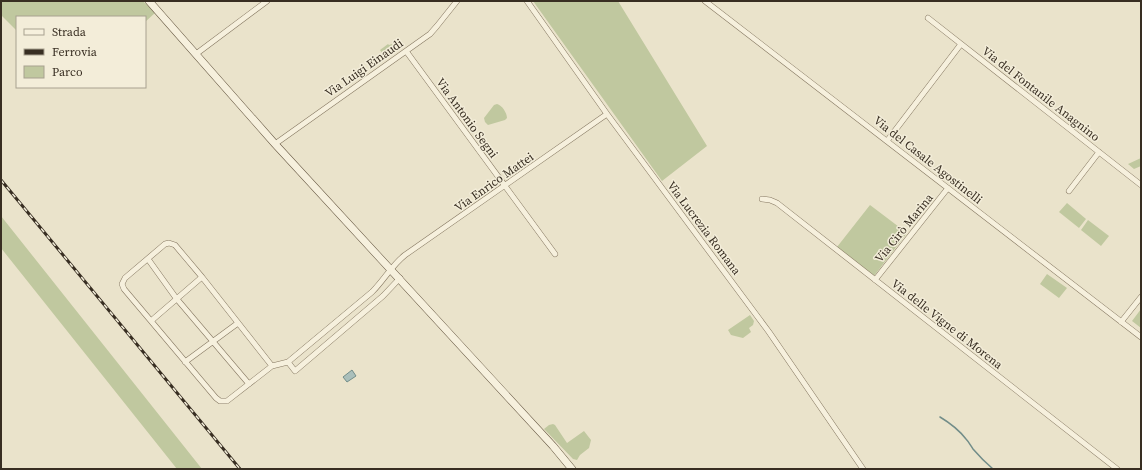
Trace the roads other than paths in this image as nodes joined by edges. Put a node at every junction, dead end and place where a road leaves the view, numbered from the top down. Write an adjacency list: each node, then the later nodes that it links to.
1 (149, 1): 9 (street)
2 (267, 1): 9 (street)
3 (457, 1): 8 (street, Via Luigi Einaudi)
4 (527, 1): 10 (street, Via Lucrezia Romana)
5 (705, 1): 11 (street, Via del Casale Agostinelli)
6 (928, 18): 7 (street, Via del Fontanile Anagnino)
7 (961, 44): 11 (street); 13 (street, Via del Fontanile Anagnino)
8 (406, 51): 12 (street, Via Luigi Einaudi); 15 (street, Via Antonio Segni)
9 (196, 54): 12 (street)
10 (607, 114): 15 (street, Via Enrico Mattei); 37 (street, Via Lucrezia Romana)
11 (887, 141): 16 (street, Via del Casale Agostinelli)
12 (275, 144): 21 (street)
13 (1099, 152): 14 (street, Via del Fontanile Anagnino); 17 (street)
14 (1141, 185)
15 (505, 186): 19 (street, Via Antonio Segni); 21 (street, Via Enrico Mattei)
16 (948, 188): 24 (street, Via Cirò Marina); 29 (street, Via del Casale Agostinelli)
17 (1070, 191)
18 (762, 199): 24 (street, Via delle Vigne di Morena)
19 (556, 254)
20 (148, 259): 22 (street); 26 (street); 27 (street)
21 (392, 268): 23 (street); 33 (street, Via Enrico Mattei)
22 (202, 277): 26 (street); 28 (street)
23 (400, 278): 33 (street); 36 (street)
24 (875, 280): 38 (street, Via delle Vigne di Morena)
25 (1141, 297): 29 (street)
26 (176, 298): 27 (street); 31 (street)
27 (151, 320): 32 (street)
28 (238, 322): 31 (street); 34 (street)
29 (1121, 322): 30 (street, Via del Casale Agostinelli)
30 (1140, 337)
31 (213, 342): 32 (street); 35 (street)
32 (186, 362): 35 (street)
33 (288, 362): 34 (street)
34 (272, 366): 35 (street)
35 (249, 384)
36 (572, 469)
37 (863, 469)
38 (1117, 469)

